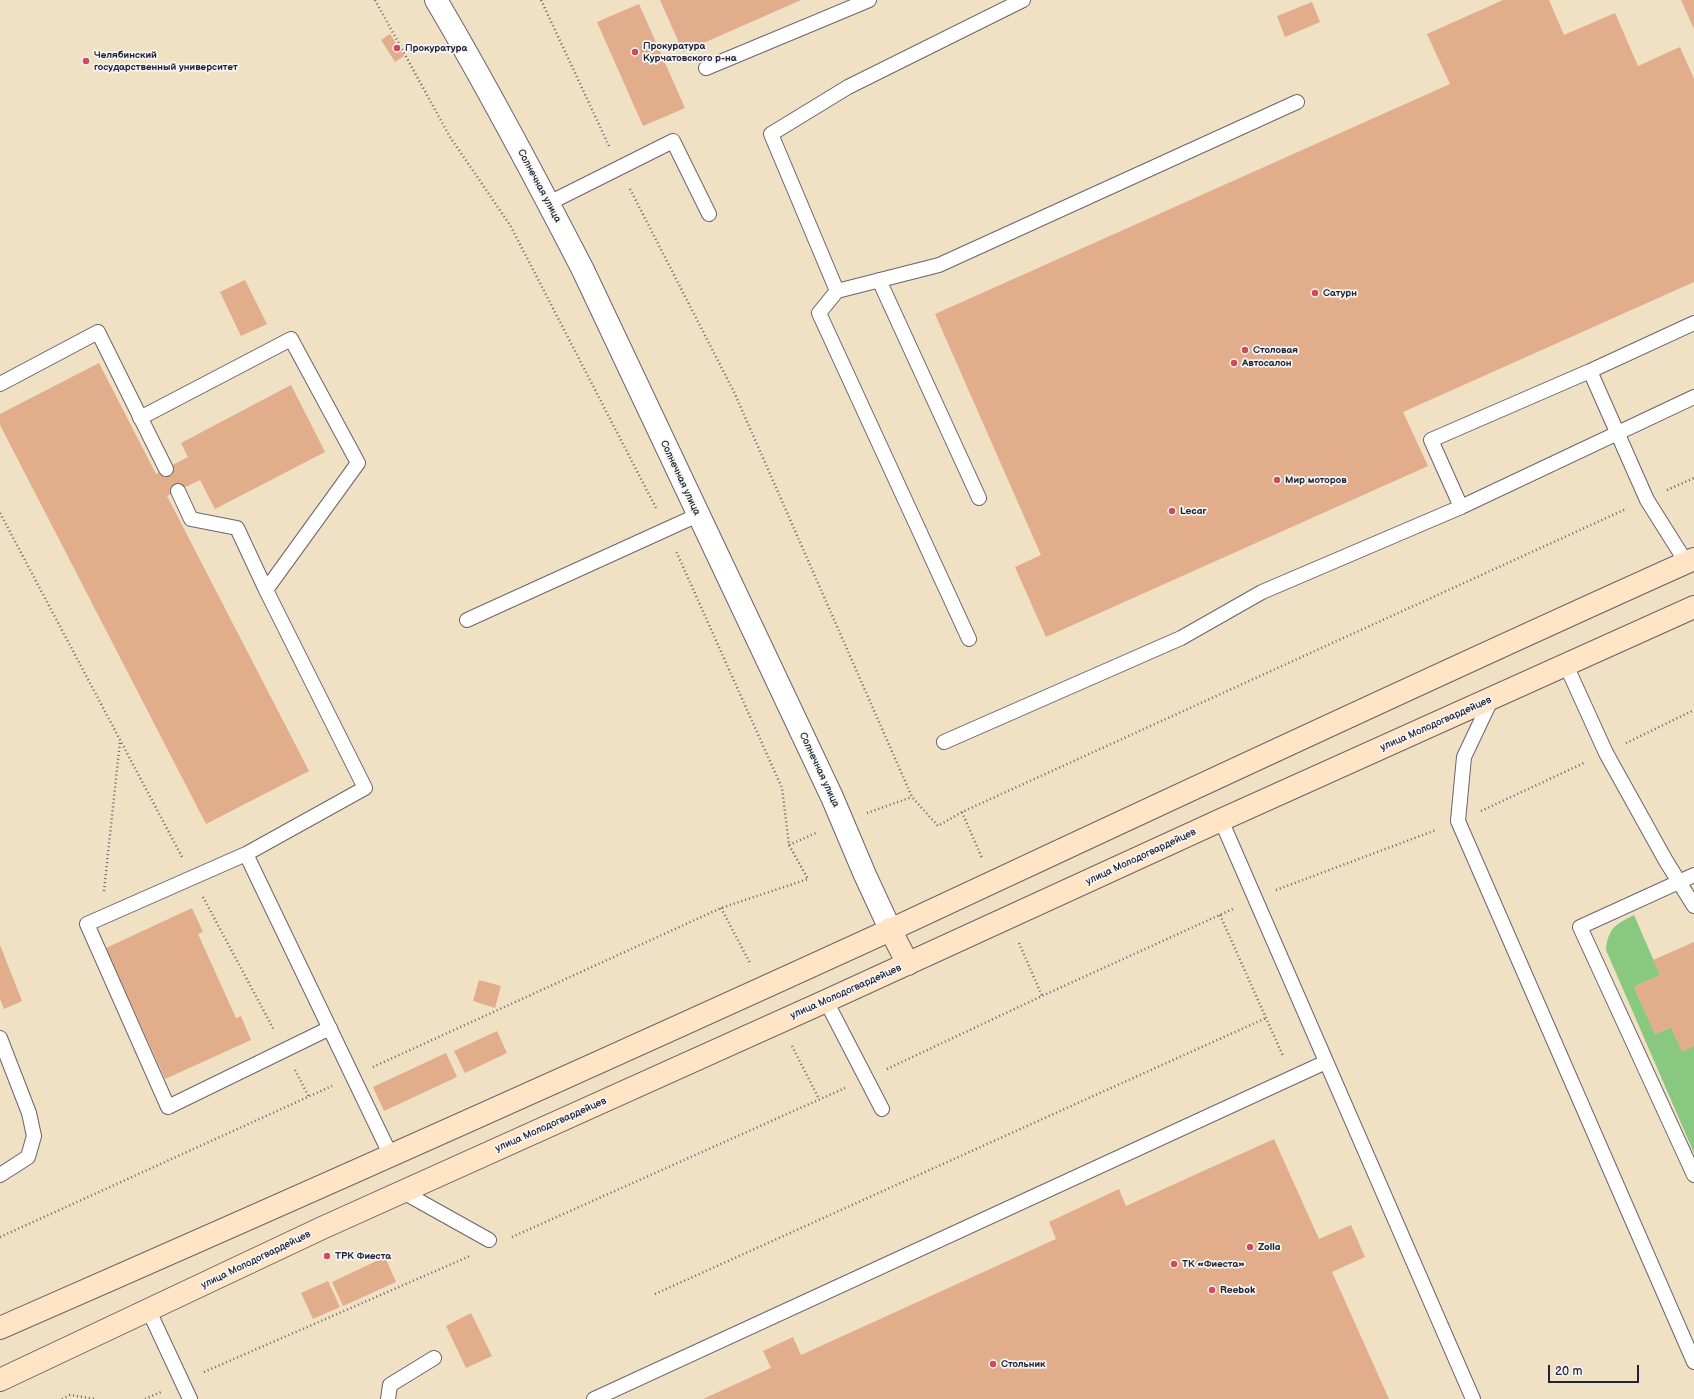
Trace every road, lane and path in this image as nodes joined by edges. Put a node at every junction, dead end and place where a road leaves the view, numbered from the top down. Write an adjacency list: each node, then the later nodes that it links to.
1 (374, 0): 27 (path)
2 (436, 0): 9 (street, Солнечная улица)
3 (541, 0): 8 (path)
4 (869, 0): 6 (lane)
5 (1023, 0): 12 (lane)
6 (706, 68)
7 (1297, 102): 11 (lane)
8 (619, 168): 9 (lane); 10 (lane); 23 (path)
9 (549, 203): 26 (street, Солнечная улица)
10 (709, 214)
11 (879, 280): 12 (lane); 22 (lane)
12 (837, 291): 32 (lane)
13 (1694, 323): 14 (lane)
14 (1590, 371): 18 (lane); 24 (lane)
15 (0, 384): 17 (lane)
16 (1694, 396): 18 (lane)
17 (140, 418): 19 (lane); 29 (lane)
18 (1617, 433): 23 (lane); 24 (lane)
19 (166, 468)
20 (1694, 478): 23 (path)
21 (178, 491): 29 (lane)
22 (979, 498)
23 (1646, 500): 28 (lane)
24 (1462, 507): 37 (lane)
25 (0, 513): 36 (path)
26 (698, 515): 27 (lane); 49 (street, Солнечная улица)
27 (667, 530): 31 (lane); 57 (path)
28 (1691, 566): 49 (main road)
29 (266, 590): 41 (lane)
30 (1694, 607): 33 (main road, улица Молодогвардейцев)
31 (467, 620)
32 (969, 638)
33 (1566, 665): 34 (main road, улица Молодогвардейцев); 38 (lane)
34 (1491, 700): 39 (main road, улица Молодогвардейцев); 40 (lane)
35 (1694, 710): 38 (path)
36 (120, 740): 43 (path); 48 (path)
37 (944, 742)
38 (1606, 753): 40 (path); 44 (lane)
39 (1221, 820): 45 (lane); 50 (main road, улица Молодогвардейцев)
40 (1458, 821): 45 (path); 74 (lane)
41 (246, 854): 43 (lane); 53 (lane)
42 (1694, 875): 44 (lane)
43 (193, 878): 48 (lane); 55 (path)
44 (1678, 882): 46 (lane); 64 (lane)
45 (1254, 898): 47 (path); 56 (lane)
46 (1694, 906)
47 (1220, 915): 52 (path); 59 (path)
48 (102, 918): 55 (lane)
49 (890, 929): 50 (main road, Солнечная улица); 62 (main road)
50 (908, 964): 51 (main road, улица Молодогвардейцев)
51 (826, 1001): 59 (lane); 65 (main road, улица Молодогвардейцев)
52 (1266, 1018): 58 (path); 70 (path)
53 (330, 1028): 55 (lane); 57 (lane)
54 (0, 1038): 63 (lane)
55 (284, 1050): 60 (path)
56 (1326, 1062): 58 (lane); 83 (lane)
57 (354, 1076): 60 (path); 62 (lane)
58 (1292, 1077): 82 (lane)
59 (866, 1078): 61 (lane); 68 (path)
60 (309, 1097): 66 (path)
61 (882, 1109)
62 (391, 1156): 72 (main road)
63 (0, 1175)
64 (1694, 1175)
65 (403, 1192): 67 (lane); 71 (main road, улица Молодогвардейцев)
66 (0, 1237)
67 (488, 1240)
68 (506, 1240)
69 (470, 1256): 76 (path)
70 (655, 1294)
71 (149, 1311): 75 (main road, улица Молодогвардейцев); 76 (lane)
72 (0, 1328)
73 (434, 1358): 81 (lane)
74 (1694, 1362)
75 (0, 1380)
76 (182, 1382): 79 (path); 80 (lane)
77 (62, 1399): 78 (path)
78 (96, 1399)
79 (145, 1399)
80 (190, 1399)
81 (388, 1399)
82 (594, 1399)
83 (1473, 1399)

